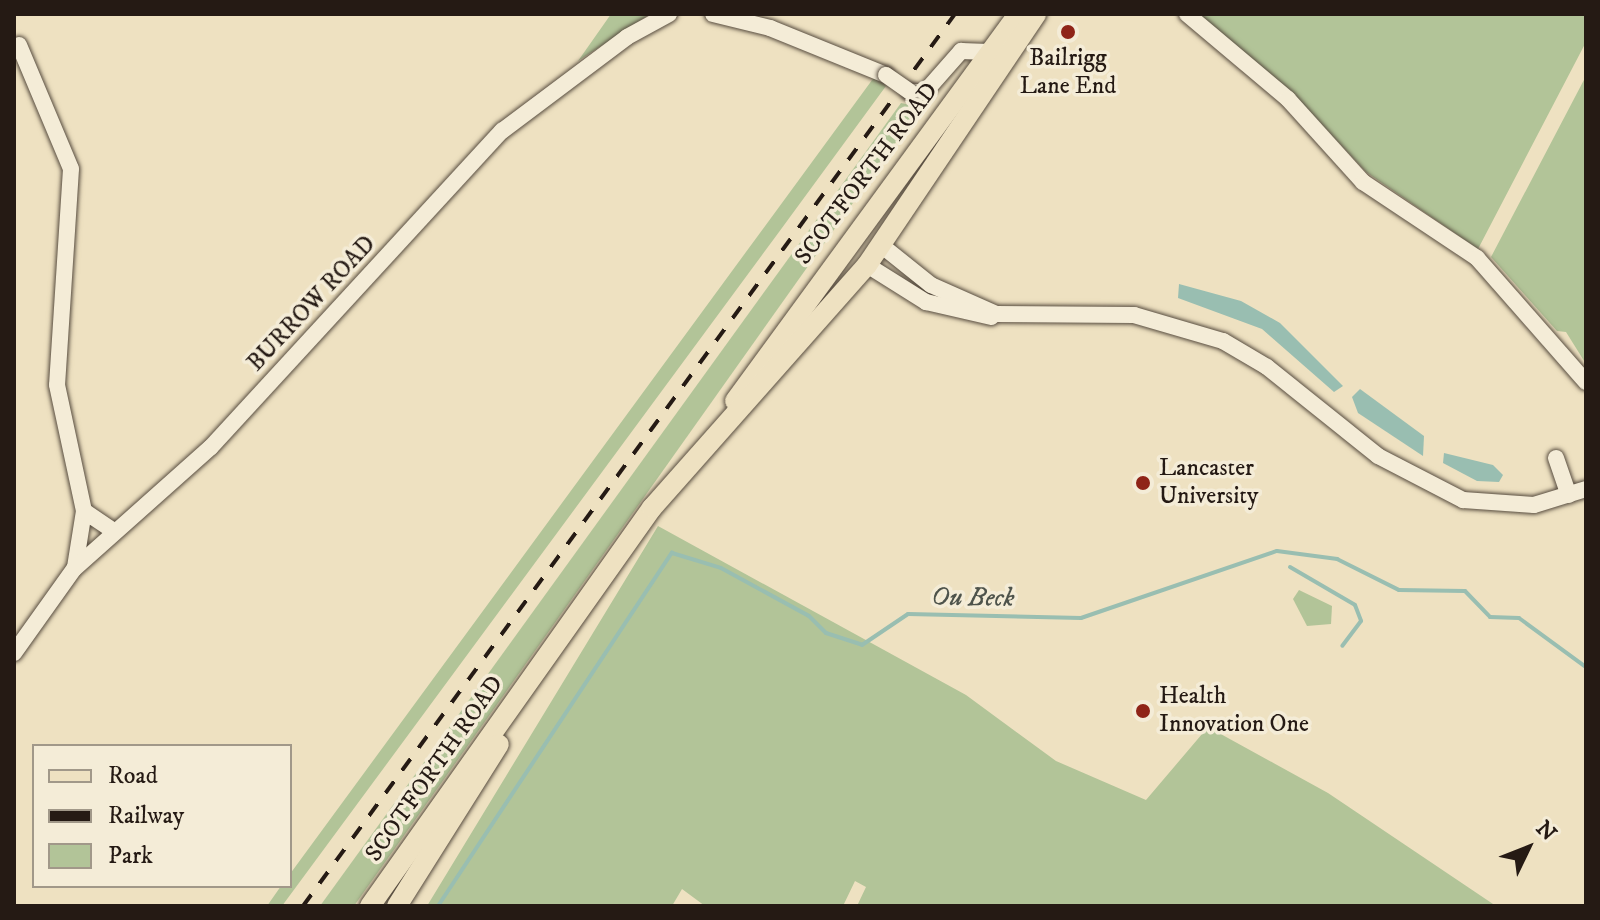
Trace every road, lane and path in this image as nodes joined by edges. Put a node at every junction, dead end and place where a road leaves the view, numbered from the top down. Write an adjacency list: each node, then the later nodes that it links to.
1 (669, 14): 17 (street, BURROW ROAD)
2 (713, 14): 7 (street, bridge)
3 (1018, 14): 7 (main road, SCOTFORTH ROAD)
4 (1036, 14): 7 (main road, SCOTFORTH ROAD)
5 (1187, 14): 11 (street)
6 (19, 45): 16 (street)
7 (996, 56): 8 (main road, SCOTFORTH ROAD); 9 (main road, SCOTFORTH ROAD)
8 (881, 245): 9 (main road, SCOTFORTH ROAD); 10 (street)
9 (859, 252): 10 (street); 12 (main road, SCOTFORTH ROAD); 12 (main road, SCOTFORTH ROAD)
10 (996, 314): 15 (street)
11 (1586, 382)
12 (724, 419): 20 (main road, SCOTFORTH ROAD)
13 (1556, 458): 15 (street)
14 (1586, 489): 15 (street)
15 (1569, 495)
16 (84, 511): 17 (street); 18 (street)
17 (114, 531): 18 (street, BURROW ROAD)
18 (74, 569): 19 (street, BURROW ROAD)
19 (14, 653)
20 (543, 663): 21 (main road, SCOTFORTH ROAD); 22 (main road, SCOTFORTH ROAD)
21 (491, 758): 23 (main road, SCOTFORTH ROAD); 24 (main road)
22 (370, 906)
23 (397, 906)
24 (411, 906)

